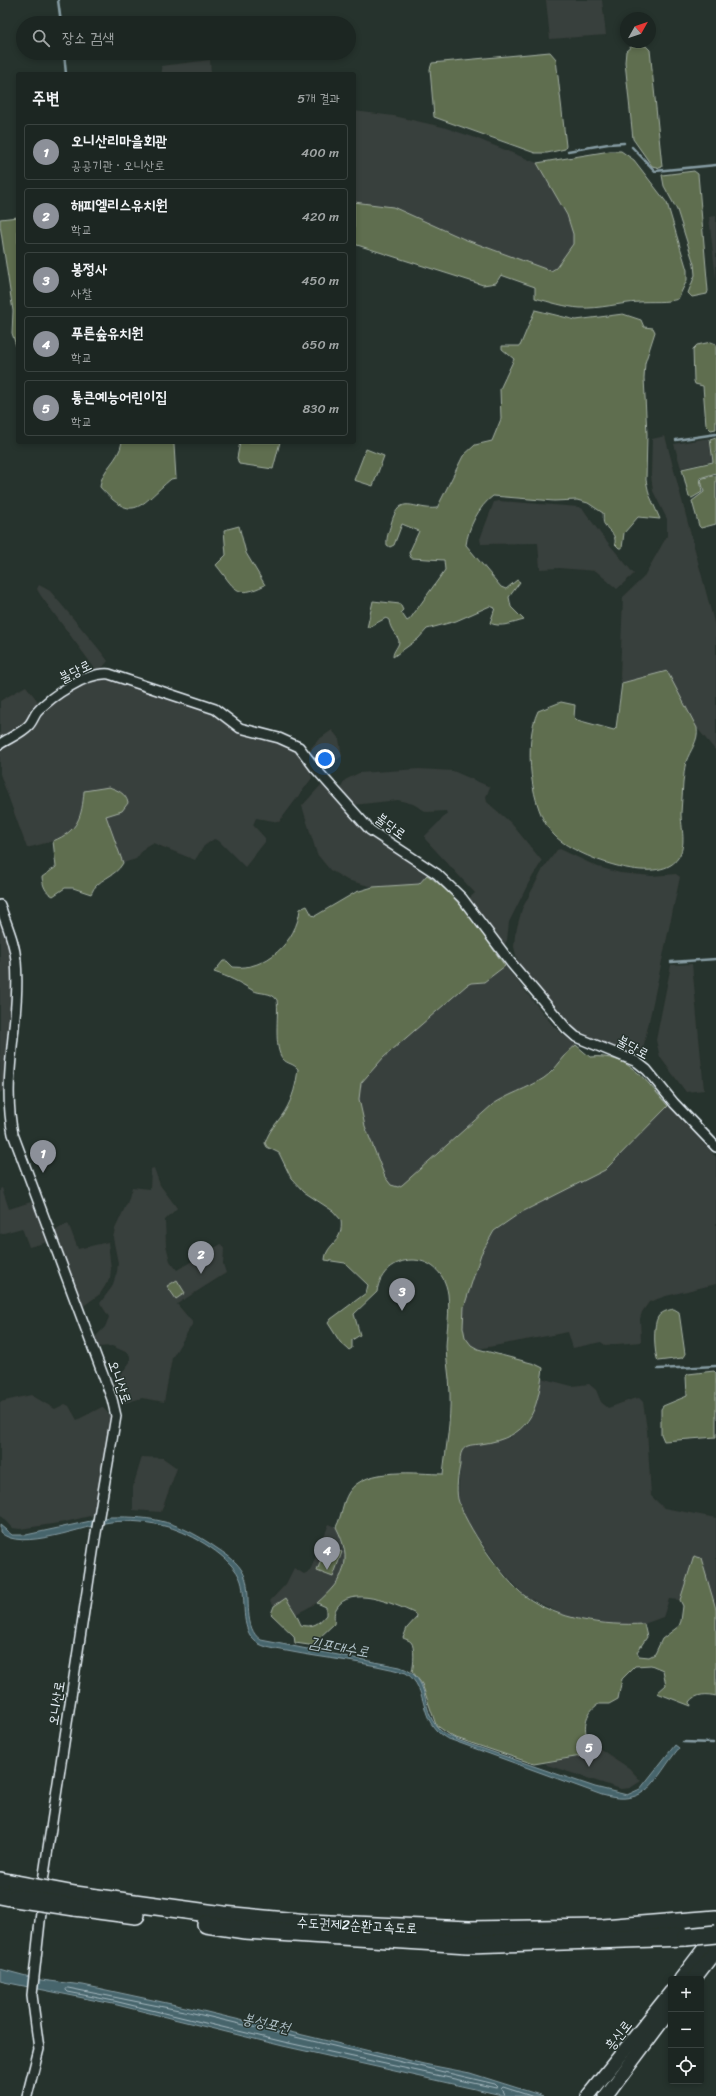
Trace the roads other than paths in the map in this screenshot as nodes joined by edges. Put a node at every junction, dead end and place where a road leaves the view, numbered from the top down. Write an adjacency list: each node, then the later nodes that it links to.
1 (0, 744): 3 (street, 불당로)
2 (0, 905): 4 (street, 오니산로)
3 (716, 1147)
4 (43, 1881)
5 (8, 1889): 6 (highway, 수도권제2순환고속도로, bridge)
6 (75, 1901): 8 (highway, 수도권제2순환고속도로); 9 (highway, 수도권제2순환고속도로, bridge)
7 (40, 1912): 15 (street)
8 (716, 1919)
9 (716, 1934): 11 (main road)
10 (716, 1950): 12 (main road)
11 (683, 1976)
12 (696, 1976)
13 (668, 1996): 16 (main road, 흥신로)
14 (669, 2012): 17 (main road, 흥신로)
15 (27, 2096)
16 (588, 2096)
17 (606, 2096)

